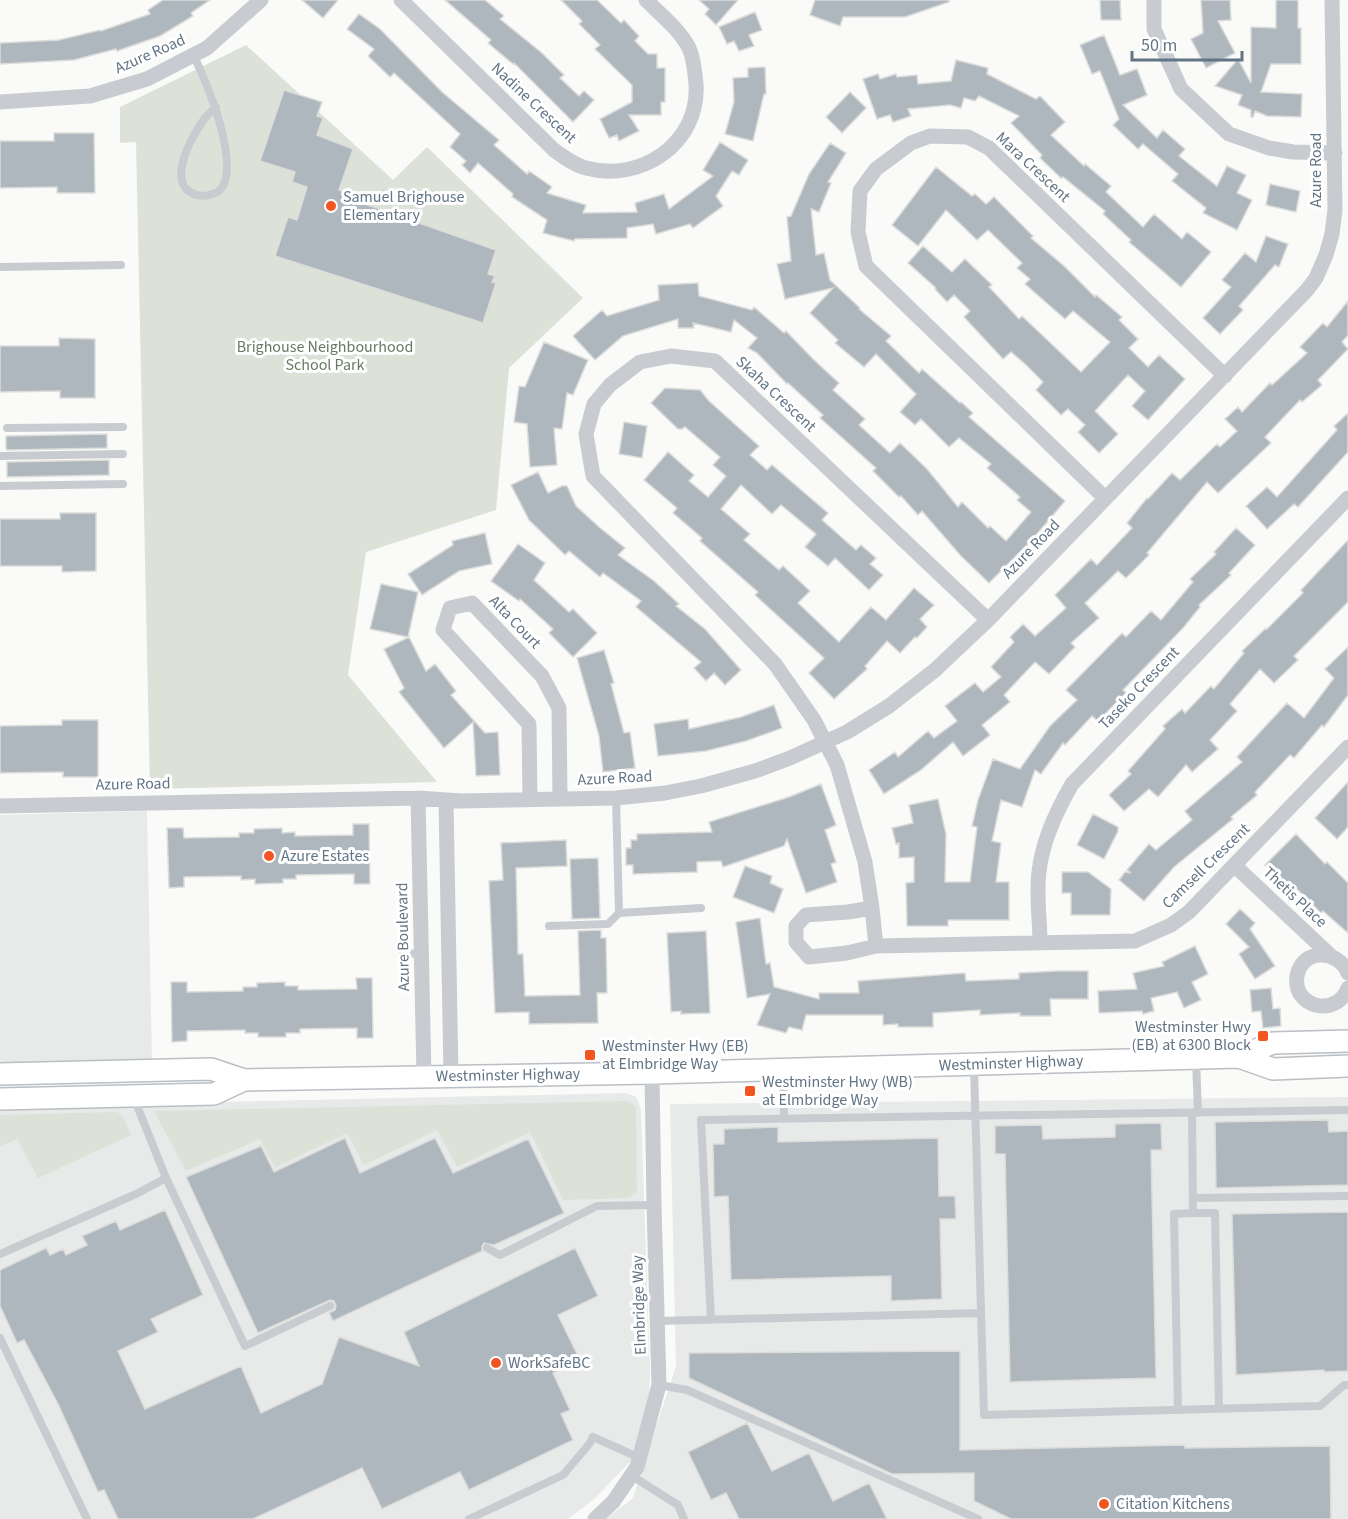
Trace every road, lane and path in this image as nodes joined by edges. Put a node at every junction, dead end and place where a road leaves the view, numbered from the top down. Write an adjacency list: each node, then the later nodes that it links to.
1 (261, 0): 7 (street, Azure Road)
2 (401, 0): 3 (street, Nadine Crescent)
3 (646, 0)
4 (1154, 0): 10 (street)
5 (1332, 0): 6 (street, Azure Road)
6 (1341, 42): 10 (street, Azure Road)
7 (193, 55): 8 (street, Azure Road); 9 (lane)
8 (0, 102)
9 (216, 107): 9 (lane)
10 (1335, 153): 13 (street, Azure Road)
11 (121, 265): 12 (lane)
12 (0, 267)
13 (1225, 376): 20 (street, Azure Road); 20 (street, Mara Crescent)
14 (123, 427): 15 (lane)
15 (7, 428)
16 (123, 454): 17 (lane)
17 (0, 456)
18 (123, 484): 19 (lane)
19 (0, 486)
20 (1105, 498): 22 (street, Azure Road)
21 (1348, 498): 36 (street, Taseko Crescent)
22 (988, 620): 23 (street, Azure Road); 23 (street, Skaha Crescent)
23 (826, 742): 26 (street, Azure Road); 33 (street)
24 (1347, 749): 31 (street, Camsell Crescent)
25 (418, 798): 28 (street, Azure Road); 30 (street, Azure Road); 39 (street, Azure Boulevard)
26 (616, 798): 27 (street, Azure Road); 34 (lane)
27 (560, 799): 29 (street, Azure Road); 29 (street, Alta Court)
28 (446, 800): 29 (street, Azure Road); 52 (street)
29 (530, 800)
30 (0, 806)
31 (1234, 865): 36 (street, Camsell Crescent); 40 (street, Thetis Place)
32 (701, 908): 34 (lane)
33 (872, 908): 37 (street); 37 (street, Camsell Crescent)
34 (619, 913): 35 (lane)
35 (549, 926)
36 (1040, 943): 37 (street, Camsell Crescent)
37 (876, 946)
38 (404, 953): 39 (lane)
39 (422, 954): 51 (street, Azure Boulevard)
40 (1331, 956): 41 (street, Thetis Place); 42 (street)
41 (1348, 973)
42 (1348, 988)
43 (1348, 1041): 44 (main road, Westminster Highway)
44 (1239, 1057): 45 (main road, Westminster Highway); 47 (main road, Westminster Highway)
45 (1196, 1058): 46 (main road, Westminster Highway); 57 (lane)
46 (974, 1064): 48 (main road, Westminster Highway); 58 (lane)
47 (1348, 1066)
48 (783, 1068): 49 (main road, Westminster Highway); 59 (lane)
49 (652, 1072): 52 (main road, Westminster Highway); 63 (street, Elmbridge Way)
50 (0, 1074): 53 (main road, Westminster Highway)
51 (424, 1076): 52 (main road, Westminster Highway); 53 (main road, Westminster Highway)
52 (451, 1076)
53 (244, 1080): 54 (main road, Westminster Highway)
54 (133, 1096): 55 (main road, Westminster Highway); 60 (lane)
55 (0, 1099)
56 (1348, 1110): 57 (lane)
57 (1195, 1113): 58 (lane); 62 (lane)
58 (976, 1116): 59 (lane); 68 (lane)
59 (784, 1119): 69 (lane)
60 (165, 1178): 66 (lane); 67 (lane)
61 (1348, 1196): 62 (lane)
62 (1193, 1198): 64 (lane)
63 (654, 1204): 65 (lane); 70 (street, Elmbridge Way)
64 (1193, 1214): 74 (lane); 75 (lane)
65 (487, 1248)
66 (0, 1254)
67 (330, 1306)
68 (981, 1313): 69 (lane); 75 (lane)
69 (711, 1320): 70 (lane)
70 (657, 1321): 72 (street, Elmbridge Way)
71 (0, 1338): 78 (lane)
72 (659, 1385): 76 (street, Elmbridge Way); 82 (lane)
73 (1348, 1385): 74 (lane)
74 (1219, 1408): 75 (lane)
75 (1178, 1410)
76 (640, 1458): 77 (street, Elmbridge Way); 79 (lane)
77 (632, 1476): 80 (street, Elmbridge Way); 81 (lane)
78 (87, 1519)
79 (470, 1519)
80 (595, 1519)
81 (684, 1519)
82 (978, 1519)

